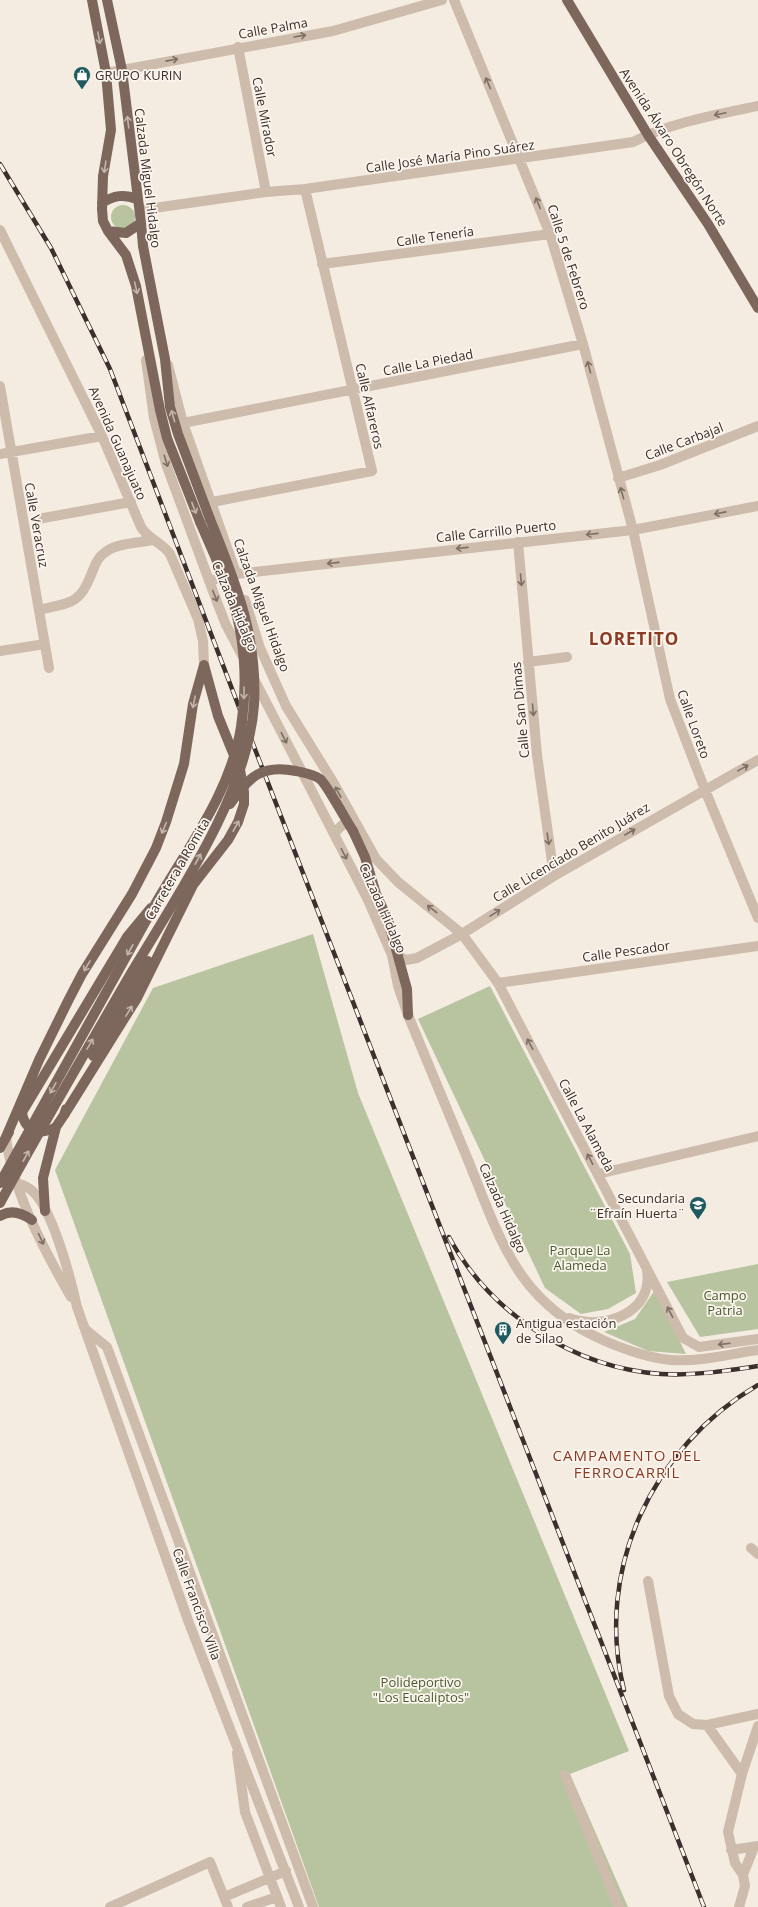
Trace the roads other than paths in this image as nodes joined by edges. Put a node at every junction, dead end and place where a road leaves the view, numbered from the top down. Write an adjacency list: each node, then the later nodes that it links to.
1 (92, 0): 8 (main road, one-way to 8)
2 (107, 0): 7 (main road, Calzada Miguel Hidalgo)
3 (442, 0): 6 (street, Calle Palma, one-way to 3)
4 (454, 0): 11 (street, Calle 5 de Febrero, one-way to 4)
5 (567, 0): 10 (main road, Avenida Álvaro Obregón Norte)
6 (238, 47): 7 (street, Calle Palma, one-way to 6); 13 (street, Calle Mirador)
7 (122, 70): 8 (street, Calle Palma); 14 (main road, Calzada Miguel Hidalgo, one-way to 7)
8 (106, 73): 15 (main road, one-way to 15)
9 (758, 106): 10 (street, Calle José María Pino Suárez, one-way to 10)
10 (648, 135): 11 (street, Calle José María Pino Suárez); 22 (main road, Avenida Álvaro Obregón Norte)
11 (520, 159): 12 (street, Calle José María Pino Suárez); 20 (street, Calle 5 de Febrero, one-way to 11)
12 (305, 189): 13 (street, Calle José María Pino Suárez); 21 (street, Calle Alfareros)
13 (266, 192): 16 (street, Calle José María Pino Suárez)
14 (137, 199): 15 (main road); 16 (main road, Calzada Miguel Hidalgo)
15 (102, 203): 19 (main road)
16 (140, 210): 17 (main road, Calzada Miguel Hidalgo)
17 (141, 223): 19 (main road); 25 (main road, Calzada Miguel Hidalgo)
18 (0, 230): 30 (street, Avenida Guanajuato)
19 (108, 231): 23 (main road, one-way to 23)
20 (550, 234): 21 (street, Calle Tenería); 24 (street, Calle 5 de Febrero)
21 (322, 264): 27 (street, Calle Alfareros)
22 (758, 308)
23 (143, 326): 38 (main road, one-way to 38); 43 (street, Calzada Hidalgo, one-way to 43)
24 (583, 344): 27 (street, Calle La Piedad); 33 (street, Calle 5 de Febrero, one-way to 24)
25 (165, 359): 28 (street, Calzada Miguel Hidalgo); 38 (main road, Calzada Miguel Hidalgo, one-way to 25)
26 (0, 386): 31 (street, Calle Veracruz)
27 (353, 390): 28 (street, Calle La Piedad); 35 (street, Calle Alfareros)
28 (183, 423): 35 (street, Calzada Miguel Hidalgo)
29 (758, 426): 33 (street, Calle Carbajal)
30 (102, 436): 31 (street); 34 (street, Avenida Guanajuato)
31 (11, 452): 32 (street); 44 (street, Calle Veracruz)
32 (0, 454)
33 (618, 478): 39 (street, Calle 5 de Febrero, one-way to 33)
34 (131, 502): 37 (street); 40 (street, Avenida Guanajuato)
35 (212, 502): 42 (street, Calzada Miguel Hidalgo)
36 (758, 506): 39 (street, Calle Carrillo Puerto, one-way to 39)
37 (38, 519)
38 (205, 520): 57 (main road, Carretera a Romita, bridge); 63 (main road, Carretera a Romita, one-way to 63, bridge)
39 (633, 530): 41 (street, Calle Carrillo Puerto, one-way to 41); 56 (street, Calle Loreto)
40 (152, 540): 44 (street); 51 (street, Avenida Guanajuato)
41 (518, 542): 42 (street, Calle Carrillo Puerto, one-way to 42); 50 (street, Calle San Dimas, one-way to 50)
42 (236, 574): 43 (street, Calle Carrillo Puerto); 45 (street, Calzada Miguel Hidalgo)
43 (209, 581): 46 (street, Calzada Hidalgo, one-way to 46)
44 (39, 610): 47 (street, Calle Veracruz)
45 (252, 621): 46 (street); 53 (street, Calzada Miguel Hidalgo)
46 (226, 625): 54 (street, Calzada Hidalgo)
47 (45, 644): 48 (street); 52 (street, Calle Veracruz)
48 (0, 651)
49 (567, 657): 50 (street)
50 (528, 662): 61 (street, Calle San Dimas, one-way to 61)
51 (204, 665): 71 (main road, one-way to 51); 74 (main road, one-way to 74)
52 (49, 668)
53 (286, 706): 54 (street); 58 (street, Calzada Miguel Hidalgo, one-way to 53)
54 (272, 714): 59 (street, Calzada Hidalgo, one-way to 59)
55 (758, 760): 56 (street, Calle Licenciado Benito Juárez, one-way to 55)
56 (705, 790): 61 (street, Calle Licenciado Benito Juárez, one-way to 56); 64 (street, Calle Loreto)
57 (221, 817): 58 (main road, bridge); 60 (main road, Carretera a Romita, one-way to 57, bridge)
58 (354, 828): 59 (street); 62 (street, Calzada Miguel Hidalgo); 67 (main road)
59 (334, 834): 69 (street, Calzada Hidalgo, one-way to 69)
60 (190, 874): 71 (main road, bridge); 79 (main road, Carretera a Romita, one-way to 60, bridge)
61 (554, 876): 65 (street, Calle Licenciado Benito Juárez, one-way to 61)
62 (398, 882): 65 (street, Calle La Alameda, one-way to 62)
63 (157, 901): 70 (main road, bridge); 77 (main road, Carretera a Romita, one-way to 77, bridge)
64 (758, 918)
65 (462, 934): 67 (street, Calle Licenciado Benito Juárez); 68 (street, Calle La Alameda)
66 (758, 946): 68 (street, Calle Pescador)
67 (397, 955): 69 (main road)
68 (498, 983): 76 (street, Calle La Alameda, one-way to 68)
69 (408, 1015): 85 (street, Calzada Hidalgo)
70 (22, 1113): 72 (main road); 74 (main road)
71 (64, 1115): 72 (main road)
72 (56, 1127): 80 (main road)
73 (758, 1136): 76 (street)
74 (6, 1137): 75 (main road); 78 (street, Calle Francisco Villa)
75 (0, 1148)
76 (598, 1174): 83 (street, Calle La Alameda)
77 (0, 1183): 78 (street, Calle Francisco Villa)
78 (17, 1184): 80 (street, Calle Francisco Villa); 82 (street, Calle Francisco Villa)
79 (0, 1203)
80 (45, 1211): 84 (street, Calle Francisco Villa)
81 (0, 1216): 82 (main road)
82 (32, 1220): 84 (street, Calle Francisco Villa, one-way to 84)
83 (646, 1265): 85 (street); 88 (street, Calle La Alameda, one-way to 83)
84 (78, 1307): 86 (street, Calle Francisco Villa)
85 (556, 1313): 90 (street, Calzada Hidalgo)
86 (85, 1330): 95 (street, Calle Francisco Villa); 110 (street)
87 (758, 1339): 88 (street, one-way to 88)
88 (699, 1347): 90 (street)
89 (758, 1350): 90 (street, Calzada Hidalgo)
90 (696, 1360)
91 (648, 1581): 93 (street)
92 (758, 1714): 93 (street)
93 (707, 1725): 96 (street)
94 (758, 1726): 96 (street)
95 (235, 1741): 100 (street, Calle Francisco Villa); 102 (street)
96 (742, 1774): 99 (street)
97 (565, 1775): 111 (street)
98 (756, 1847): 99 (street); 101 (street)
99 (731, 1850): 101 (street)
100 (286, 1871): 102 (street); 109 (street, Calle Francisco Villa)
101 (743, 1875): 112 (street)
102 (270, 1878): 103 (street); 104 (street)
103 (224, 1897): 105 (street); 106 (street)
104 (278, 1897): 107 (street); 108 (street)
105 (110, 1907)
106 (228, 1907)
107 (247, 1907)
108 (281, 1907)
109 (299, 1907)
110 (314, 1907)
111 (619, 1907)
112 (739, 1907)

